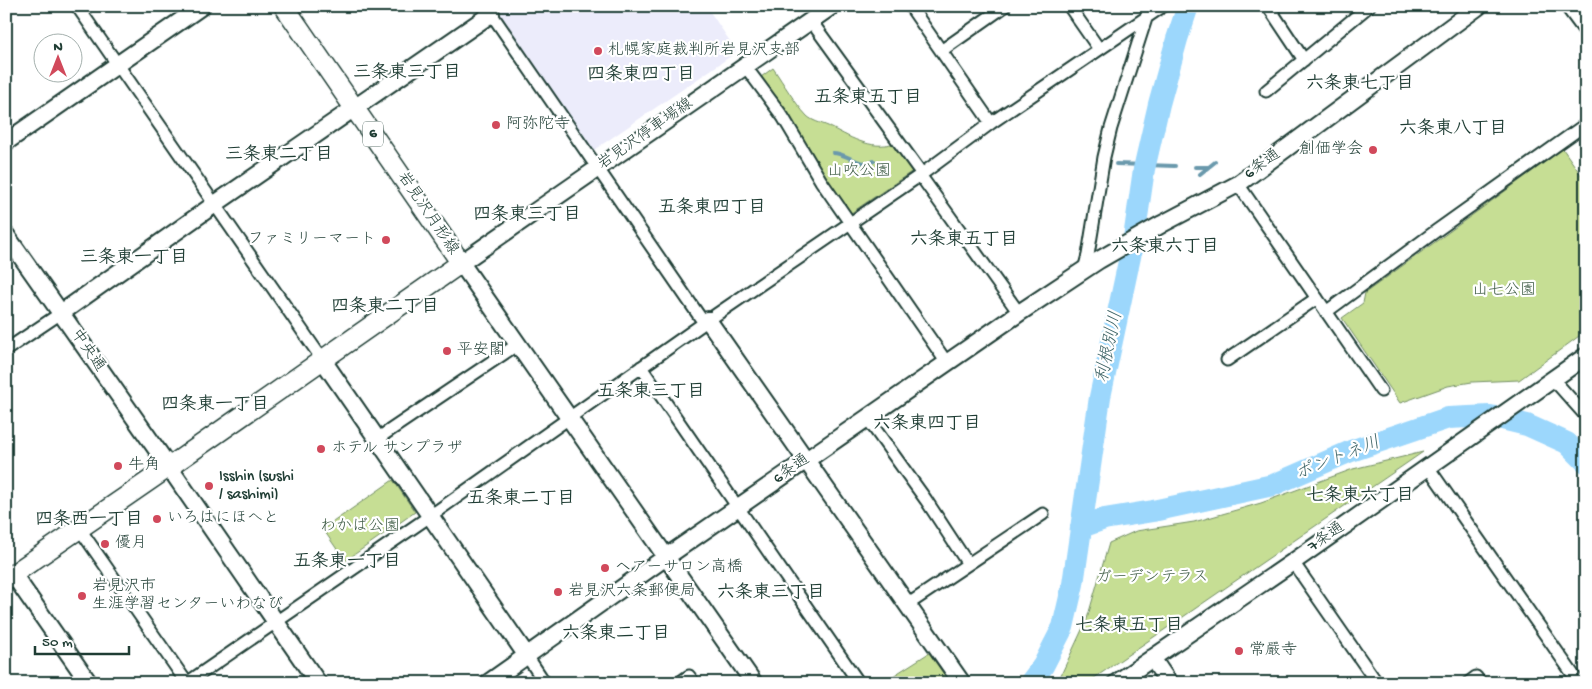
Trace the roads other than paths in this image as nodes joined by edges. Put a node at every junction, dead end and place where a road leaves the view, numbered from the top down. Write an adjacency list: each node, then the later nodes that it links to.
1 (76, 6): 19 (street)
2 (202, 6): 19 (street)
3 (284, 6): 22 (main road, 岩見沢月形線 / 6)
4 (910, 6): 17 (street)
5 (1005, 6): 17 (street)
6 (1069, 6): 16 (street)
7 (1268, 6): 18 (street)
8 (1369, 6): 18 (street)
9 (1478, 6): 28 (street, 6条通)
10 (1566, 6): 15 (street)
11 (1157, 7): 14 (street)
12 (488, 10): 22 (street); 26 (street)
13 (822, 11): 20 (street, 岩見沢停車場線); 27 (street)
14 (1146, 18): 16 (street); 33 (street)
15 (1586, 33)
16 (1099, 49): 23 (street)
17 (941, 51): 23 (street)
18 (1304, 60): 21 (street)
19 (117, 64): 25 (street); 29 (street)
20 (745, 66): 26 (street, 岩見沢停車場線); 30 (street)
21 (1266, 91)
22 (355, 108): 29 (street); 32 (main road, 岩見沢月形線 / 6)
23 (991, 123): 27 (street)
24 (1586, 124): 35 (street)
25 (6, 142)
26 (597, 169): 32 (street, 岩見沢停車場線); 38 (street)
27 (921, 174): 30 (street); 37 (street)
28 (1238, 184): 33 (street, 6条通); 34 (street)
29 (215, 204): 36 (street); 42 (street)
30 (850, 222): 38 (street); 44 (street)
31 (6, 235): 36 (street, 中央通)
32 (461, 263): 39 (street); 42 (main road, 岩見沢月形線)
33 (1084, 270): 37 (street, 6条通)
34 (1317, 298): 35 (street); 43 (street)
35 (1326, 312): 47 (street)
36 (61, 313): 40 (street); 53 (street, 中央通)
37 (1019, 313): 44 (street, 6条通)
38 (706, 322): 45 (street); 52 (street)
39 (518, 344): 49 (street); 51 (street)
40 (6, 350)
41 (1586, 356): 46 (street, 7条通)
42 (322, 359): 51 (street); 53 (main road, 岩見沢月形線)
43 (1227, 360)
44 (947, 363): 50 (street, 6条通)
45 (641, 367): 49 (street); 55 (street)
46 (1553, 379): 48 (street); 54 (street, 7条通)
47 (1381, 390)
48 (1586, 416)
49 (570, 418): 57 (street); 59 (street)
50 (867, 418): 52 (street, 6条通); 61 (street)
51 (377, 439): 57 (street)
52 (807, 460): 55 (street, 6条通); 63 (street)
53 (169, 467): 58 (main road, 岩見沢月形線); 64 (street, 中央通)
54 (1428, 467): 60 (street, 7条通); 82 (street)
55 (738, 508): 59 (street, 6条通); 75 (street)
56 (1042, 514): 61 (street)
57 (430, 516): 64 (street); 65 (street)
58 (79, 528): 62 (main road, 岩見沢月形線); 68 (street)
59 (666, 557): 65 (street, 6条通); 74 (street)
60 (1293, 562): 66 (street, 7条通); 79 (street)
61 (968, 564): 63 (street)
62 (8, 572): 67 (street)
63 (907, 604): 76 (street)
64 (275, 622): 68 (street); 69 (street, 中央通)
65 (527, 656): 70 (street, 6条通); 71 (street)
66 (1152, 658): 77 (street, 7条通); 78 (street)
67 (89, 683)
68 (187, 683)
69 (318, 683)
70 (488, 683)
71 (546, 683)
72 (679, 683): 73 (street)
73 (694, 683)
74 (754, 683)
75 (859, 683)
76 (962, 683)
77 (1116, 683)
78 (1170, 683)
79 (1377, 683)
80 (1468, 683): 81 (street)
81 (1480, 683)
82 (1579, 683)

